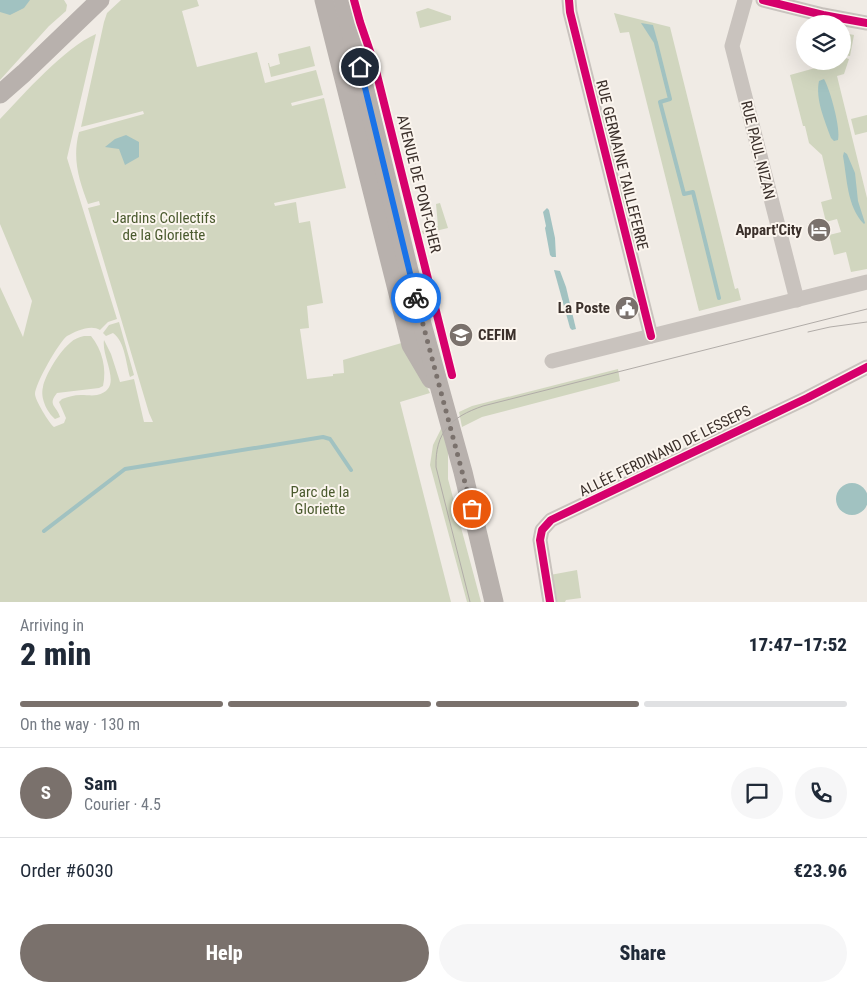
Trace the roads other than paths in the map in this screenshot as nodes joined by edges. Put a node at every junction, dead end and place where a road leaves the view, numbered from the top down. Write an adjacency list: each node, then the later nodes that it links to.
1 (87, 0): 9 (main road)
2 (100, 0): 9 (main road)
3 (324, 0): 15 (main road, AVENUE DE PONT-CHER)
4 (343, 0): 15 (main road, AVENUE DE PONT-CHER)
5 (569, 0): 12 (street, RUE GERMAINE TAILLEFERRE)
6 (745, 0): 11 (street, RUE PAUL NIZAN)
7 (763, 0): 8 (street)
8 (867, 23)
9 (0, 93)
10 (867, 282): 11 (street)
11 (796, 300): 12 (street)
12 (651, 336): 13 (street)
13 (552, 361)
14 (867, 367): 17 (street, ALLÉE FERDINAND DE LESSEPS)
15 (442, 394): 16 (main road, AVENUE DE PONT-CHER)
16 (494, 602)
17 (550, 602)

